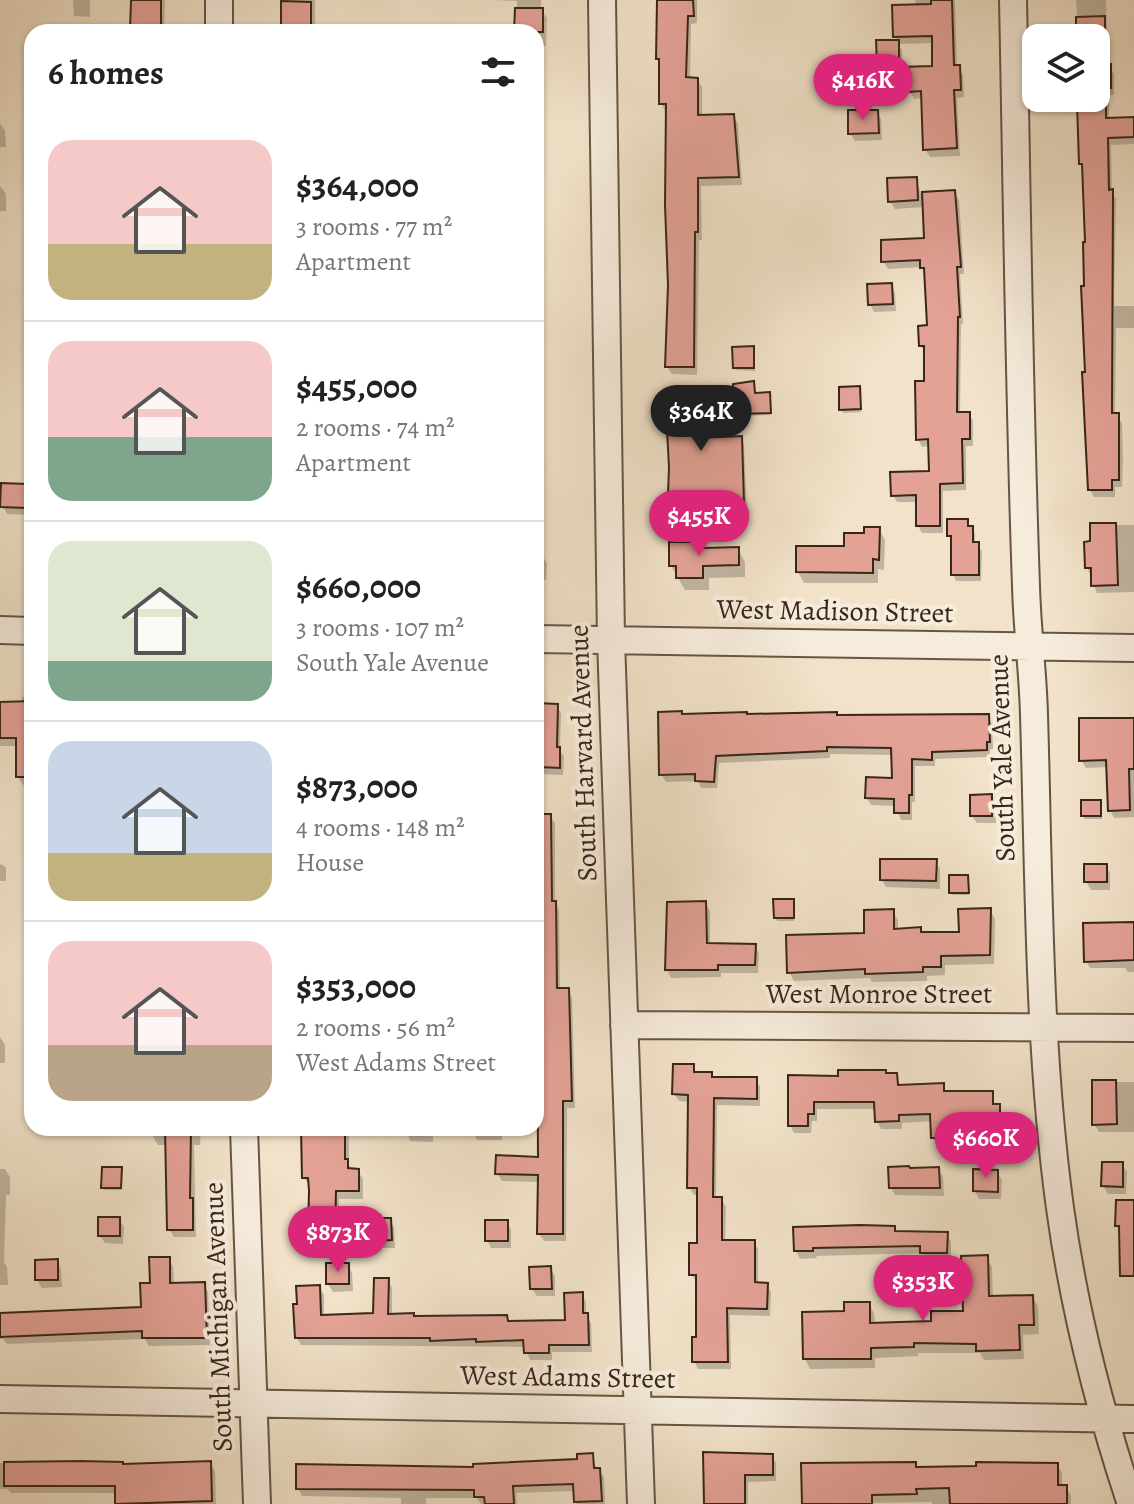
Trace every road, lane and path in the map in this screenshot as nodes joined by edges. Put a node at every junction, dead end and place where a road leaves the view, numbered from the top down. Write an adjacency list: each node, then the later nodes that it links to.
1 (219, 0): 4 (street)
2 (602, 0): 8 (street, South Harvard Avenue)
3 (1013, 0): 9 (street, South Yale Avenue)
4 (219, 24)
5 (0, 630): 6 (street)
6 (24, 631)
7 (544, 639): 8 (street, West Madison Street)
8 (611, 640): 9 (street, West Madison Street); 11 (street, South Harvard Avenue)
9 (1030, 646): 10 (street, West Madison Street); 12 (street, South Yale Avenue)
10 (1134, 648)
11 (624, 1025): 12 (street, West Monroe Street); 17 (street, South Harvard Avenue)
12 (1045, 1027): 13 (street, West Monroe Street); 18 (street, South Yale Avenue)
13 (1134, 1028)
14 (244, 1136): 16 (street, South Michigan Avenue)
15 (0, 1399): 16 (street, West Adams Street)
16 (253, 1404): 17 (street, West Adams Street); 20 (street, South Michigan Avenue)
17 (637, 1411): 18 (street, West Adams Street); 21 (street, South Harvard Avenue)
18 (1105, 1419): 19 (street, West Adams Street); 22 (street, South Yale Avenue)
19 (1134, 1419)
20 (257, 1504)
21 (641, 1504)
22 (1131, 1504)

